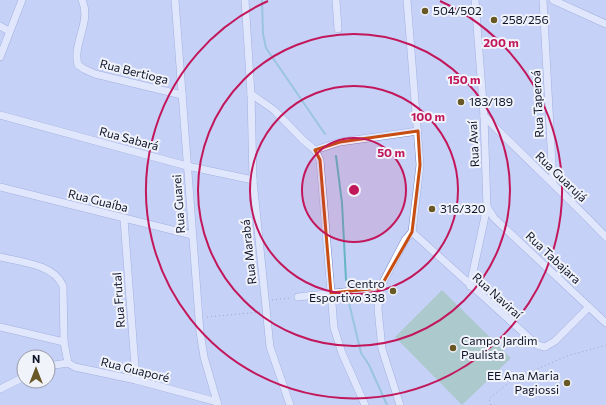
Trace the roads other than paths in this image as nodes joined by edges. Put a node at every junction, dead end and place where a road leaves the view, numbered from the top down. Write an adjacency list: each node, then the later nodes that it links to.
1 (22, 0): 13 (street)
2 (82, 0): 16 (street, Rua Bertioga)
3 (175, 0): 16 (street, Rua Guarei)
4 (245, 0): 15 (street, Rua Marabá)
5 (336, 0): 12 (street)
6 (407, 0): 19 (street)
7 (474, 0): 18 (street, Rua Avaí)
8 (543, 0): 23 (street, Rua Taperoá)
9 (553, 0): 10 (street)
10 (606, 24)
11 (0, 26): 13 (street)
12 (338, 29)
13 (9, 31): 14 (street)
14 (0, 57)
15 (251, 94): 20 (street); 22 (street, Rua Marabá)
16 (182, 95): 21 (street, Rua Guarei)
17 (0, 115): 21 (street, Rua Sabará)
18 (484, 116): 23 (street, Rua Guarujá); 25 (street, Rua Avaí)
19 (418, 131): 20 (street); 27 (street)
20 (315, 150): 33 (street)
21 (187, 166): 22 (street, Rua Sabará); 28 (street, Rua Guarei)
22 (253, 180): 45 (street, Rua Marabá)
23 (554, 182): 29 (street, Rua Guarujá)
24 (0, 187): 26 (street, Rua Guaíba)
25 (487, 207): 31 (street, Rua Avaí); 35 (street, Rua Tabajara)
26 (124, 219): 28 (street, Rua Guaíba); 41 (street, Rua Frutal)
27 (412, 232): 31 (street, Rua Naviraí); 32 (street)
28 (192, 235): 44 (street, Rua Guarei)
29 (606, 237)
30 (0, 257): 38 (street)
31 (470, 286): 35 (street, Rua Naviraí)
32 (380, 288): 33 (street); 47 (street)
33 (330, 293): 34 (street); 46 (street)
34 (298, 297)
35 (588, 307): 36 (street, Rua Tabajara)
36 (606, 323)
37 (0, 327): 38 (street)
38 (64, 342): 39 (street)
39 (68, 363): 40 (street, Rua Guaporé); 41 (street, Rua Guaporé)
40 (56, 365)
41 (136, 380): 44 (street, Rua Guaporé)
42 (16, 381): 43 (street)
43 (0, 389)
44 (218, 404)
45 (290, 405)
46 (365, 405)
47 (400, 405)

